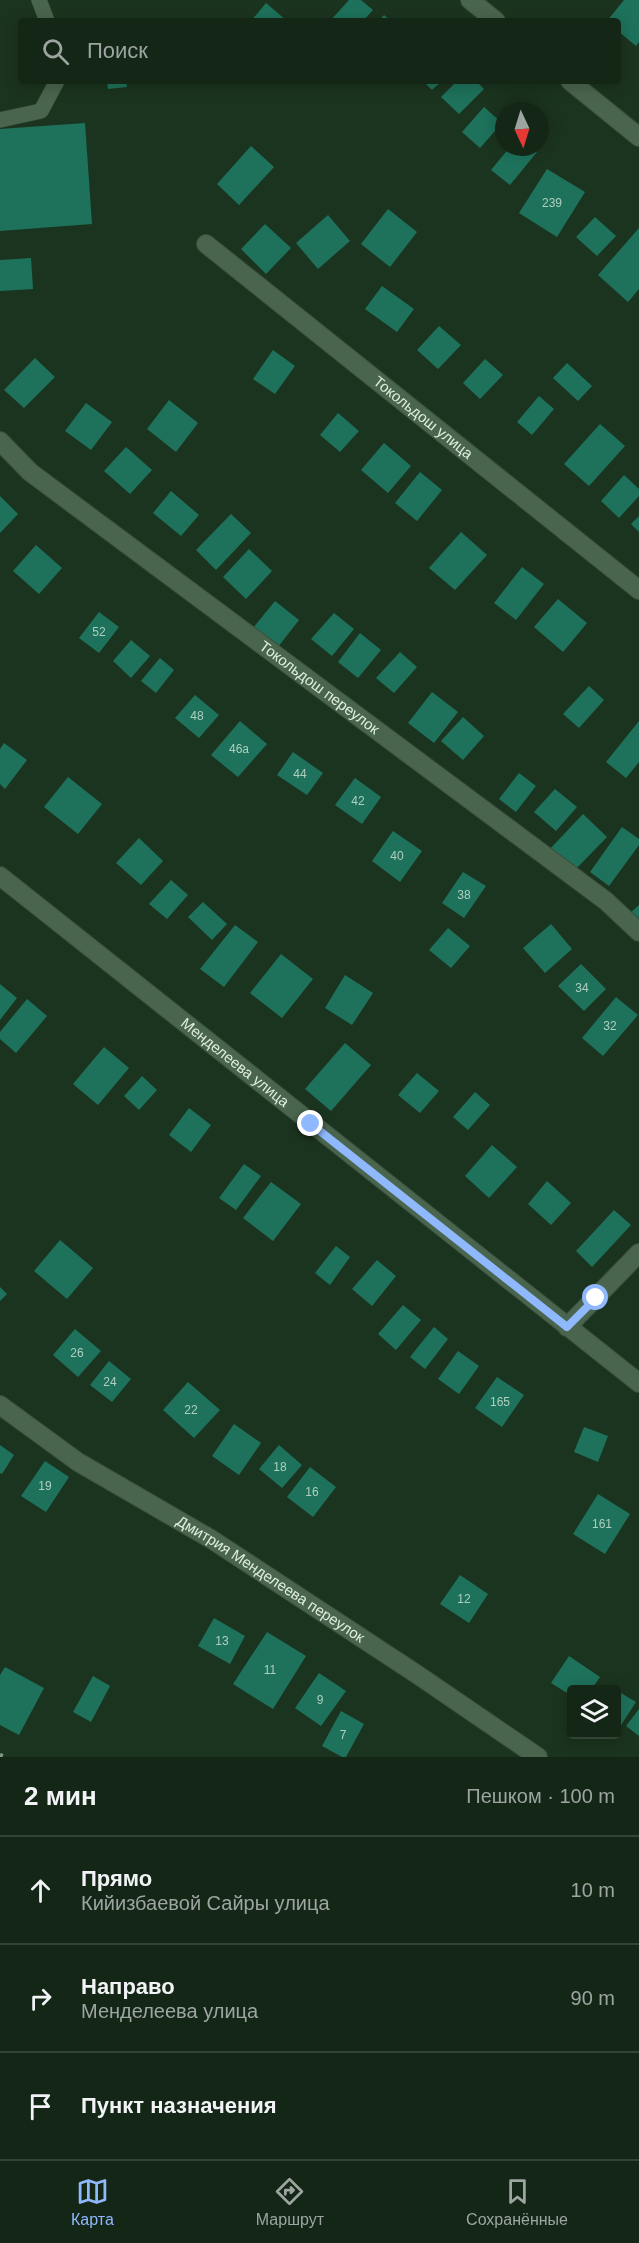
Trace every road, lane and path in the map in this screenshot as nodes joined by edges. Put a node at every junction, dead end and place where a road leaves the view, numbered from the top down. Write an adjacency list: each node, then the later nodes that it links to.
1 (39, 0): 3 (lane)
2 (470, 0): 4 (street)
3 (46, 18)
4 (492, 18)
5 (55, 84): 7 (lane)
6 (574, 84): 8 (street)
7 (0, 120)
8 (639, 137)
9 (206, 244): 11 (street, Токольдош улица)
10 (0, 441): 13 (street, Токольдош переулок)
11 (639, 590)
12 (0, 876): 15 (street, Менделеева улица)
13 (639, 932)
14 (639, 1253): 15 (street)
15 (567, 1327): 16 (street, Менделеева улица)
16 (639, 1383)
17 (0, 1406): 20 (street, Дмитрия Менделеева переулок)
18 (0, 1755): 19 (path)
19 (7, 1757)
20 (538, 1757)

